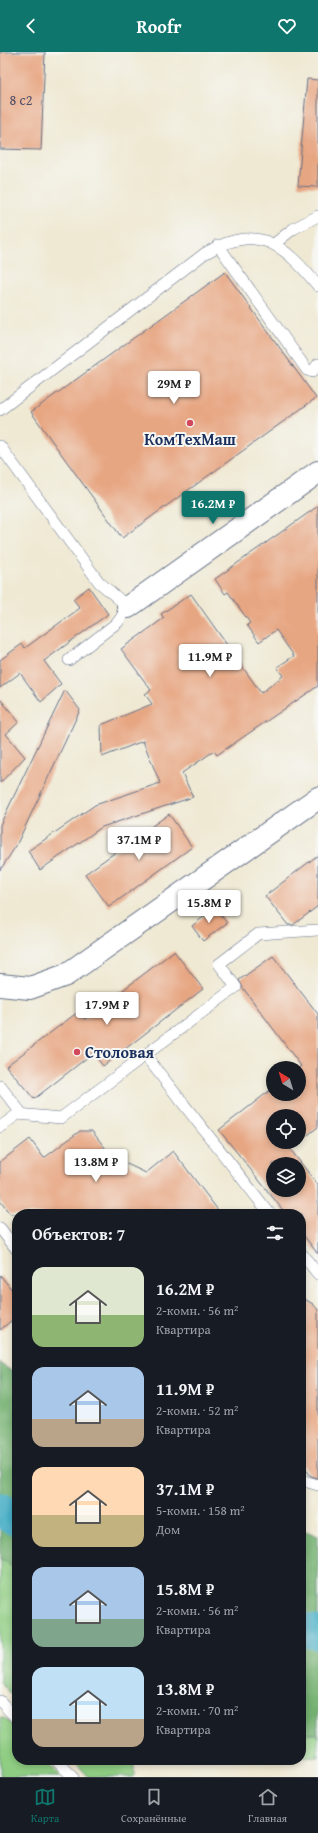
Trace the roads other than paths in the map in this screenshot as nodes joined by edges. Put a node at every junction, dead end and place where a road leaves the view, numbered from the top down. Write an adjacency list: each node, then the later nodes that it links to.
1 (318, 216): 2 (lane)
2 (274, 244): 3 (lane); 4 (lane)
3 (218, 245): 5 (lane); 6 (lane)
4 (318, 286)
5 (318, 364)
6 (0, 410)
7 (0, 446): 9 (lane)
8 (318, 472): 9 (street)
9 (128, 607): 10 (lane)
10 (68, 660)
11 (318, 798): 13 (street)
12 (318, 930): 14 (lane)
13 (0, 985)
14 (145, 1055): 16 (lane); 18 (lane)
15 (0, 1086): 16 (lane)
16 (22, 1114): 17 (lane)
17 (0, 1127)
18 (266, 1209)
19 (0, 1228): 20 (lane)
20 (12, 1244)
21 (306, 1259): 22 (lane)
22 (318, 1274)
23 (306, 1481): 24 (lane)
24 (318, 1485)
25 (0, 1702): 26 (lane)
26 (12, 1714)
27 (61, 1765): 28 (lane)
28 (73, 1777)

